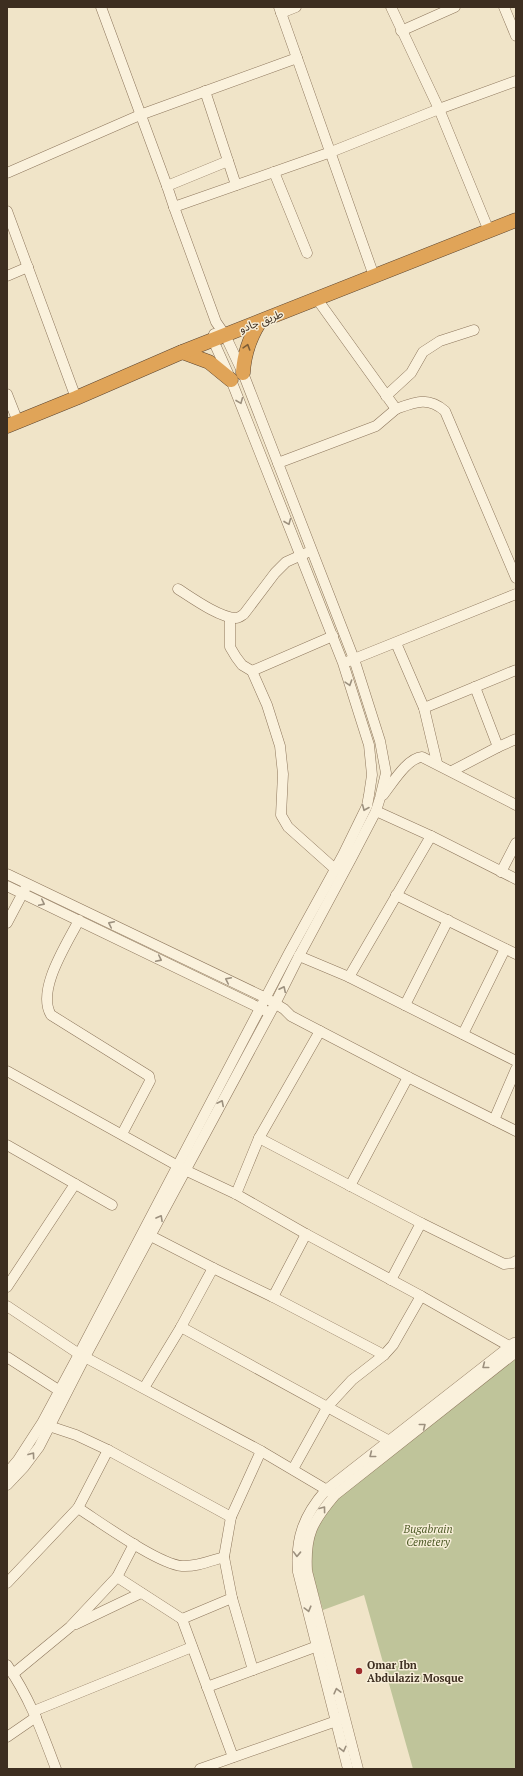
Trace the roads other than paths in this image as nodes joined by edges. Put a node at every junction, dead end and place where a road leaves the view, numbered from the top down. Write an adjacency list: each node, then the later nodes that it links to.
1 (101, 7): 13 (street)
2 (296, 7): 6 (street)
3 (390, 7): 7 (street)
4 (455, 7): 7 (street)
5 (504, 7): 8 (street)
6 (280, 10): 9 (street)
7 (401, 31): 12 (street)
8 (516, 36)
9 (297, 58): 11 (street); 14 (street)
10 (516, 81): 12 (street)
11 (205, 91): 13 (street); 15 (street)
12 (439, 109): 14 (street); 23 (street)
13 (140, 115): 17 (street); 19 (street)
14 (331, 152): 16 (street); 27 (street)
15 (228, 162): 18 (street); 19 (street)
16 (274, 172): 18 (street); 24 (street)
17 (7, 173)
18 (236, 185): 20 (street)
19 (168, 186): 20 (street)
20 (174, 207): 31 (street)
21 (7, 211): 25 (street)
22 (516, 220): 23 (highway, طريق جادو)
23 (489, 231): 27 (highway, طريق جادو)
24 (307, 253)
25 (28, 267): 26 (street); 36 (street)
26 (7, 276)
27 (374, 276): 28 (highway, طريق جادو)
28 (317, 299): 29 (highway, طريق جادو); 35 (street)
29 (259, 323): 31 (highway, طريق جادو); 33 (highway, one-way to 29)
30 (474, 330): 35 (street)
31 (219, 337): 32 (highway, طريق جادو); 33 (street)
32 (182, 352): 33 (highway); 36 (highway, طريق جادو)
33 (237, 377): 39 (street); 41 (street, one-way to 41)
34 (7, 394): 38 (street)
35 (386, 396): 37 (street)
36 (76, 398): 38 (highway, طريق جادو)
37 (396, 409): 39 (street); 42 (street)
38 (12, 424)
39 (278, 463): 40 (street)
40 (312, 550): 41 (street); 48 (street)
41 (301, 555): 45 (street); 46 (street)
42 (516, 578)
43 (178, 589): 45 (street)
44 (516, 594): 47 (street)
45 (230, 618): 50 (street)
46 (332, 636): 49 (street); 50 (street)
47 (396, 643): 48 (street); 53 (street)
48 (354, 659): 49 (street); 58 (street)
49 (343, 663): 63 (street, one-way to 63)
50 (252, 670): 63 (street)
51 (516, 670): 52 (street)
52 (475, 687): 53 (street); 55 (street)
53 (424, 708): 56 (street)
54 (516, 739): 55 (street)
55 (498, 747): 57 (street)
56 (437, 763): 57 (street); 58 (street)
57 (452, 771): 59 (street)
58 (380, 798): 60 (street)
59 (516, 804)
60 (376, 811): 61 (street); 76 (street)
61 (431, 836): 64 (street); 70 (street)
62 (516, 843): 64 (street)
63 (335, 869): 78 (street)
64 (501, 872): 66 (street)
65 (7, 874): 67 (street)
66 (516, 879)
67 (27, 884): 69 (street); 78 (street, one-way to 67)
68 (7, 886): 69 (street)
69 (22, 893): 71 (street, one-way to 71); 73 (street)
70 (396, 895): 72 (street); 77 (street)
71 (79, 920): 80 (street, one-way to 80); 89 (street)
72 (448, 920): 74 (street); 79 (street)
73 (7, 923)
74 (505, 949): 75 (street); 82 (street)
75 (516, 954)
76 (299, 956): 77 (street); 80 (street, one-way to 76)
77 (349, 977): 79 (street)
78 (266, 998): 80 (street)
79 (405, 1005): 82 (street)
80 (269, 1008): 81 (street); 92 (street)
81 (320, 1031): 86 (street); 90 (street)
82 (463, 1034): 83 (street)
83 (516, 1061)
84 (516, 1069): 87 (street)
85 (7, 1071): 89 (street)
86 (408, 1077): 87 (street); 94 (street)
87 (494, 1120): 88 (street)
88 (516, 1131)
89 (122, 1134): 92 (street)
90 (259, 1138): 94 (street); 95 (street)
91 (7, 1146): 93 (street)
92 (183, 1168): 95 (street); 98 (street)
93 (74, 1184): 96 (street); 103 (street)
94 (350, 1186): 97 (street)
95 (236, 1194): 99 (street)
96 (112, 1205)
97 (421, 1223): 100 (street); 102 (street)
98 (147, 1234): 101 (street); 109 (street)
99 (306, 1234): 102 (street); 105 (street)
100 (516, 1261)
101 (213, 1268): 105 (street); 107 (street)
102 (391, 1280): 104 (street)
103 (7, 1287)
104 (421, 1296): 108 (street); 110 (street)
105 (273, 1297): 110 (street)
106 (7, 1306): 109 (street)
107 (181, 1327): 112 (street); 114 (street)
108 (514, 1348): 116 (street)
109 (82, 1355): 112 (street); 113 (street)
110 (384, 1355): 114 (street)
111 (7, 1358): 113 (street)
112 (144, 1388): 118 (street)
113 (62, 1392): 115 (street)
114 (328, 1406): 116 (street); 119 (street)
115 (45, 1425): 117 (street); 120 (street); 121 (street, one-way to 115)
116 (394, 1443): 122 (street)
117 (108, 1450): 123 (street); 124 (street)
118 (261, 1451): 119 (street); 124 (street)
119 (293, 1469): 122 (street)
120 (7, 1472)
121 (7, 1485)
122 (331, 1492): 133 (street)
123 (78, 1508): 125 (street); 128 (street)
124 (231, 1517): 126 (street)
125 (134, 1544): 126 (street); 127 (street)
126 (224, 1557): 130 (street)
127 (117, 1577): 129 (street); 132 (street)
128 (7, 1583)
129 (141, 1593): 131 (street); 132 (street)
130 (232, 1598): 131 (street); 136 (street)
131 (182, 1620): 134 (street)
132 (70, 1627): 137 (street)
133 (321, 1645): 136 (street); 140 (street)
134 (192, 1647): 138 (street); 139 (street)
135 (7, 1665): 137 (street)
136 (253, 1670): 138 (street)
137 (14, 1674): 139 (street)
138 (207, 1688): 142 (street)
139 (35, 1714): 141 (street); 143 (street)
140 (340, 1720): 142 (street); 145 (street, one-way to 145); 146 (street)
141 (7, 1737)
142 (234, 1756): 144 (street)
143 (56, 1769)
144 (200, 1769)
145 (348, 1769)
146 (358, 1769)

